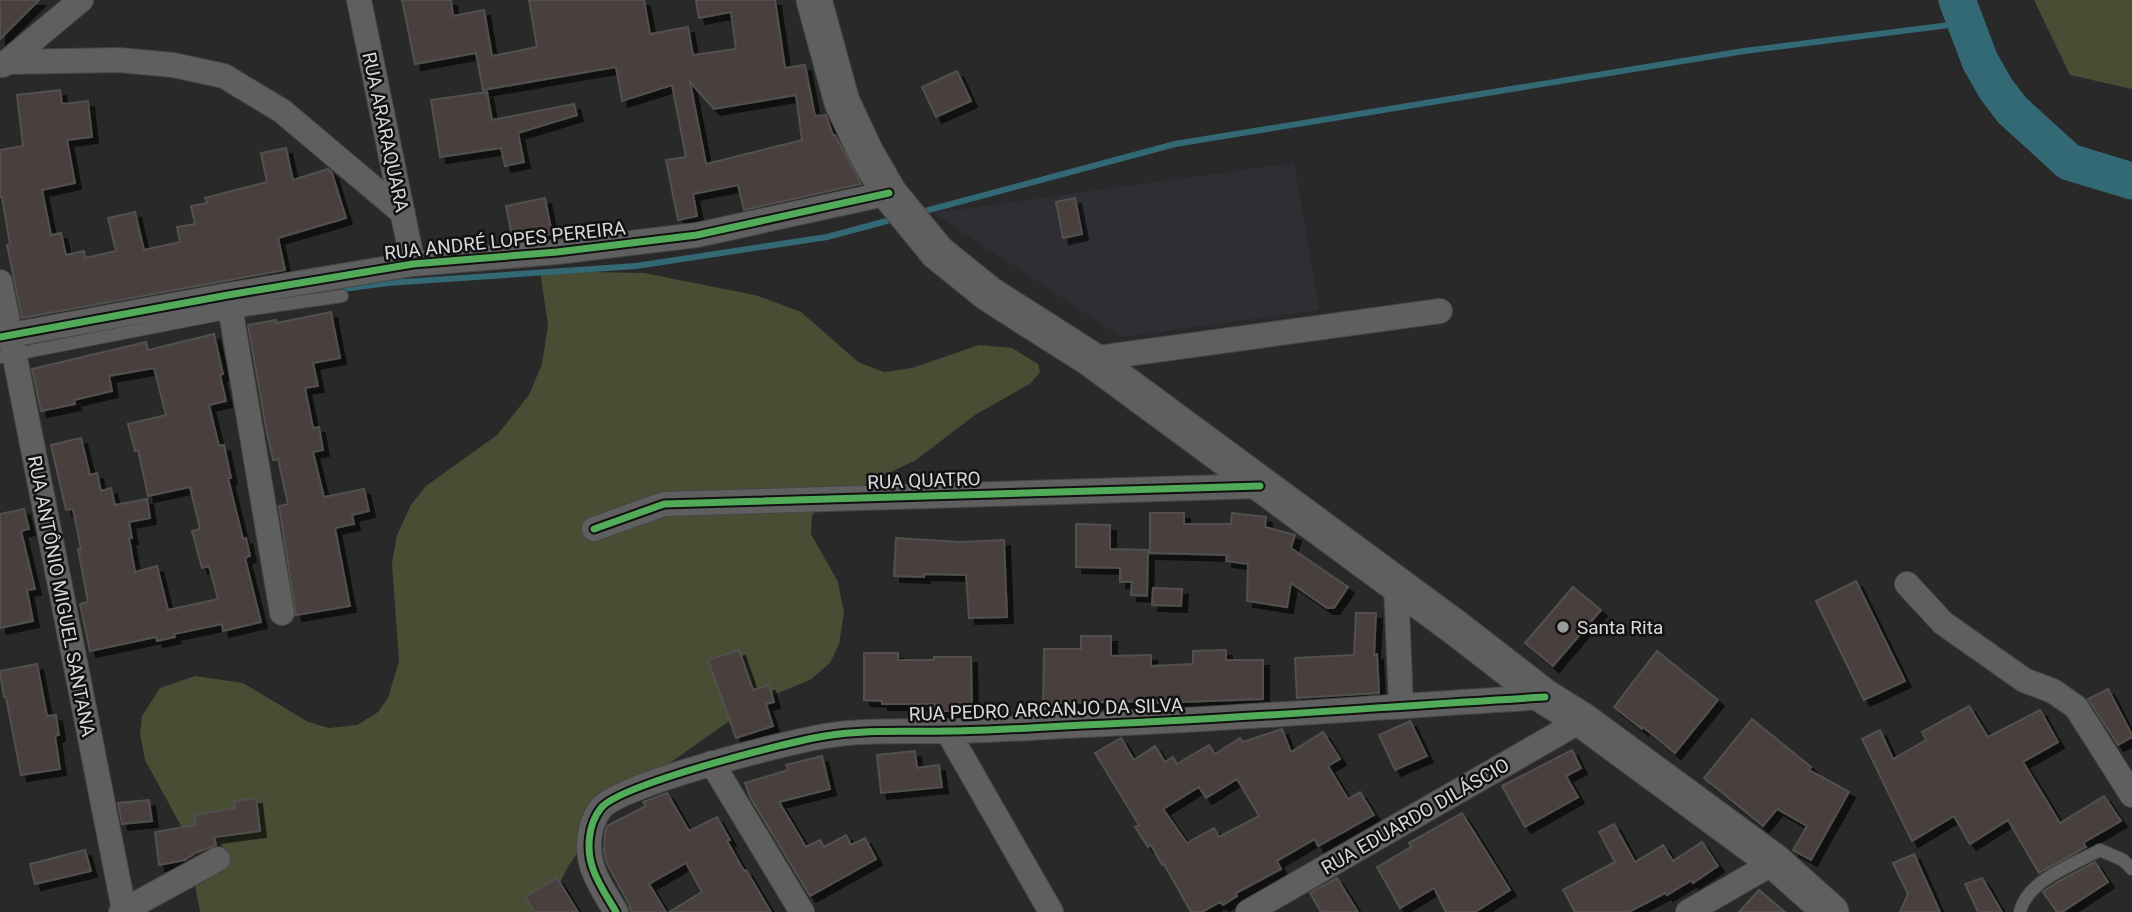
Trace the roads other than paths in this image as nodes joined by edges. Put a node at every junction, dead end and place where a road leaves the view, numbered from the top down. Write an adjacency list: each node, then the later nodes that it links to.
1 (80, 0): 4 (street)
2 (359, 0): 6 (street, RUA ARARAQUARA)
3 (814, 0): 5 (main road)
4 (3, 65): 6 (street)
5 (889, 193): 7 (street, RUA ANDRÉ LOPES PEREIRA); 13 (main road)
6 (403, 213): 7 (street, RUA ARARAQUARA)
7 (413, 264): 10 (street, RUA ANDRÉ LOPES PEREIRA)
8 (0, 282): 12 (street, RUA ANTÔNIO MIGUEL SANTANA)
9 (342, 296): 10 (lane, RUA ANDRÉ LOPES PEREIRA)
10 (229, 304): 12 (street, RUA ANDRÉ LOPES PEREIRA); 18 (street)
11 (1440, 311): 13 (street)
12 (6, 346): 28 (street, RUA ANTÔNIO MIGUEL SANTANA)
13 (1091, 359): 14 (main road)
14 (1260, 486): 15 (street, RUA QUATRO); 17 (main road)
15 (594, 529)
16 (1907, 583): 24 (street)
17 (1396, 584): 19 (main road); 20 (street)
18 (282, 613)
19 (1545, 697): 20 (street, RUA PEDRO ARCANJO DA SILVA); 21 (main road)
20 (1401, 706): 22 (street, RUA PEDRO ARCANJO DA SILVA)
21 (1582, 720): 26 (main road); 32 (street, RUA EDUARDO DILÁSCIO)
22 (948, 732): 23 (street, RUA PEDRO ARCANJO DA SILVA); 31 (street)
23 (712, 763): 29 (street, RUA PEDRO ARCANJO DA SILVA); 30 (street)
24 (2132, 795)
25 (218, 859): 28 (street)
26 (1775, 862): 33 (street); 34 (main road)
27 (2132, 869): 35 (lane)
28 (123, 911)
29 (616, 912)
30 (802, 912)
31 (1051, 912)
32 (1248, 912)
33 (1688, 912)
34 (1831, 912)
35 (2020, 912)

